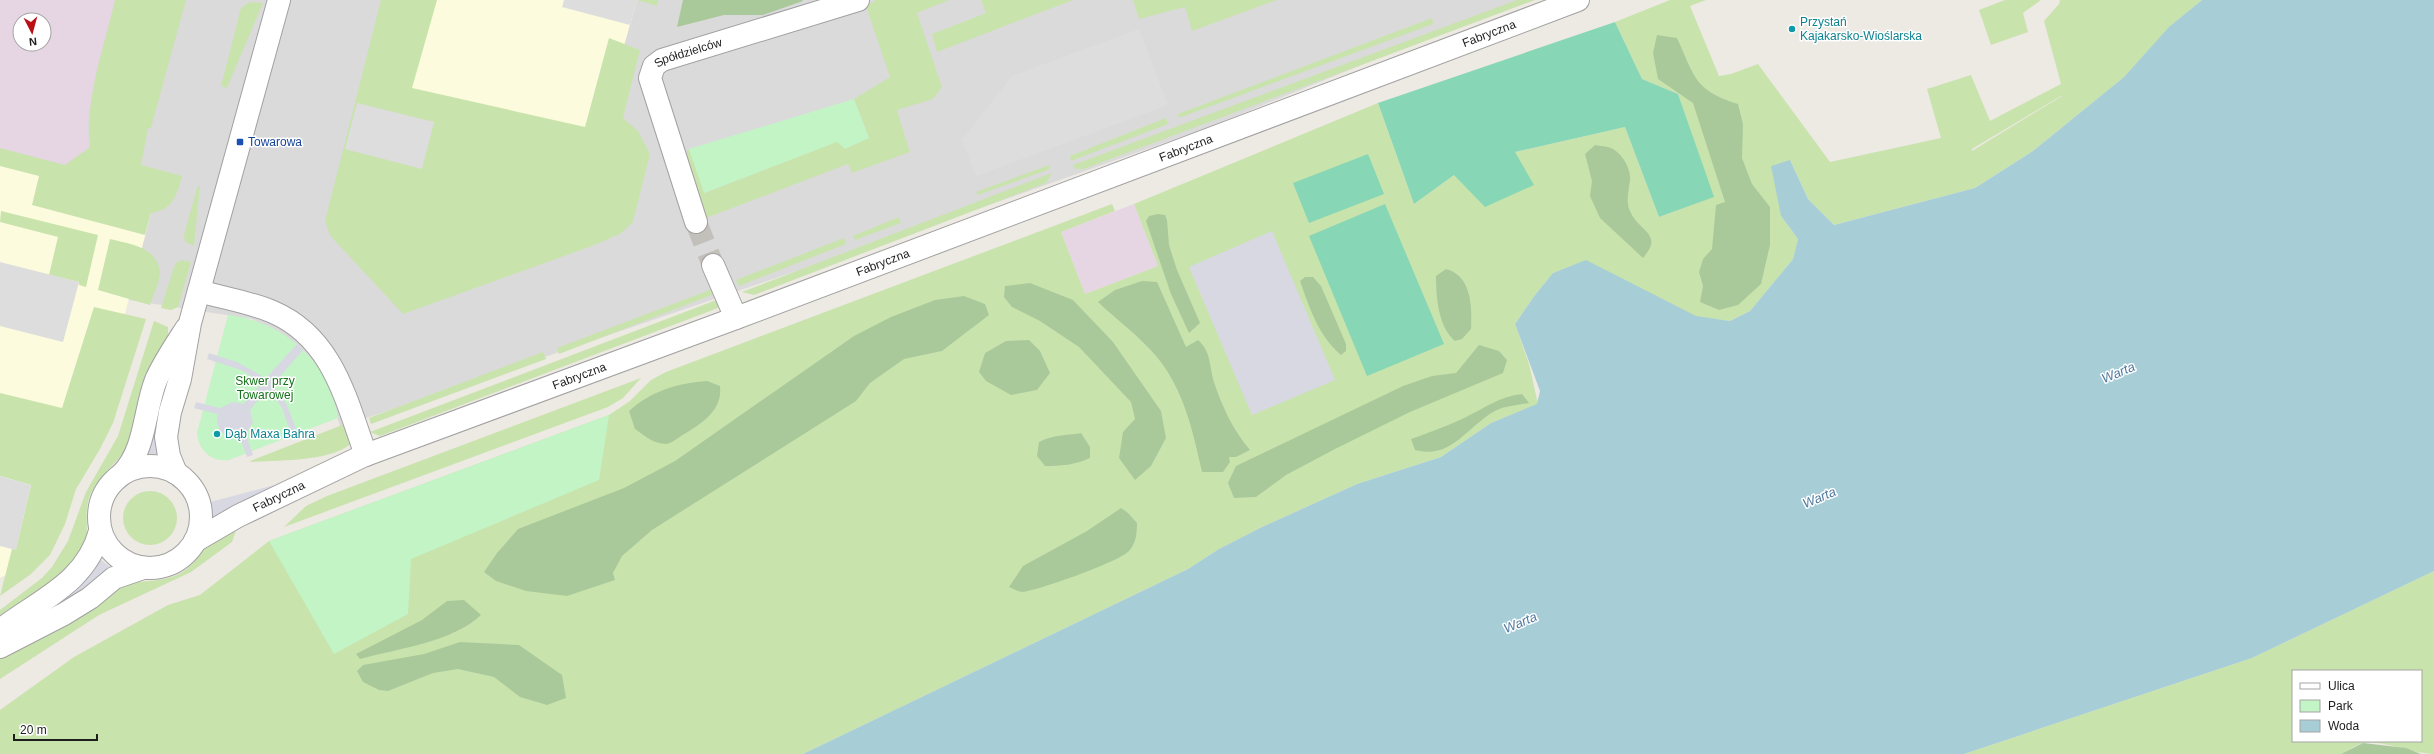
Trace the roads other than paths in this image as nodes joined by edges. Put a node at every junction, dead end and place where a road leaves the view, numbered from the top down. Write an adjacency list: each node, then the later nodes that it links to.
1 (279, 0): 6 (street)
2 (858, 0): 4 (street, Spółdzielców)
3 (1578, 0): 7 (street, Fabryczna)
4 (696, 222)
5 (713, 265): 7 (street)
6 (199, 291): 8 (street); 9 (street)
7 (736, 318): 9 (street, Fabryczna)
8 (190, 323): 10 (street); 11 (street)
9 (366, 455): 13 (street, Fabryczna)
10 (176, 473): 11 (street); 13 (street)
11 (122, 474): 12 (street)
12 (100, 530): 14 (street); 15 (street)
13 (195, 541): 14 (street)
14 (143, 568): 16 (street)
15 (0, 630)
16 (0, 646)

